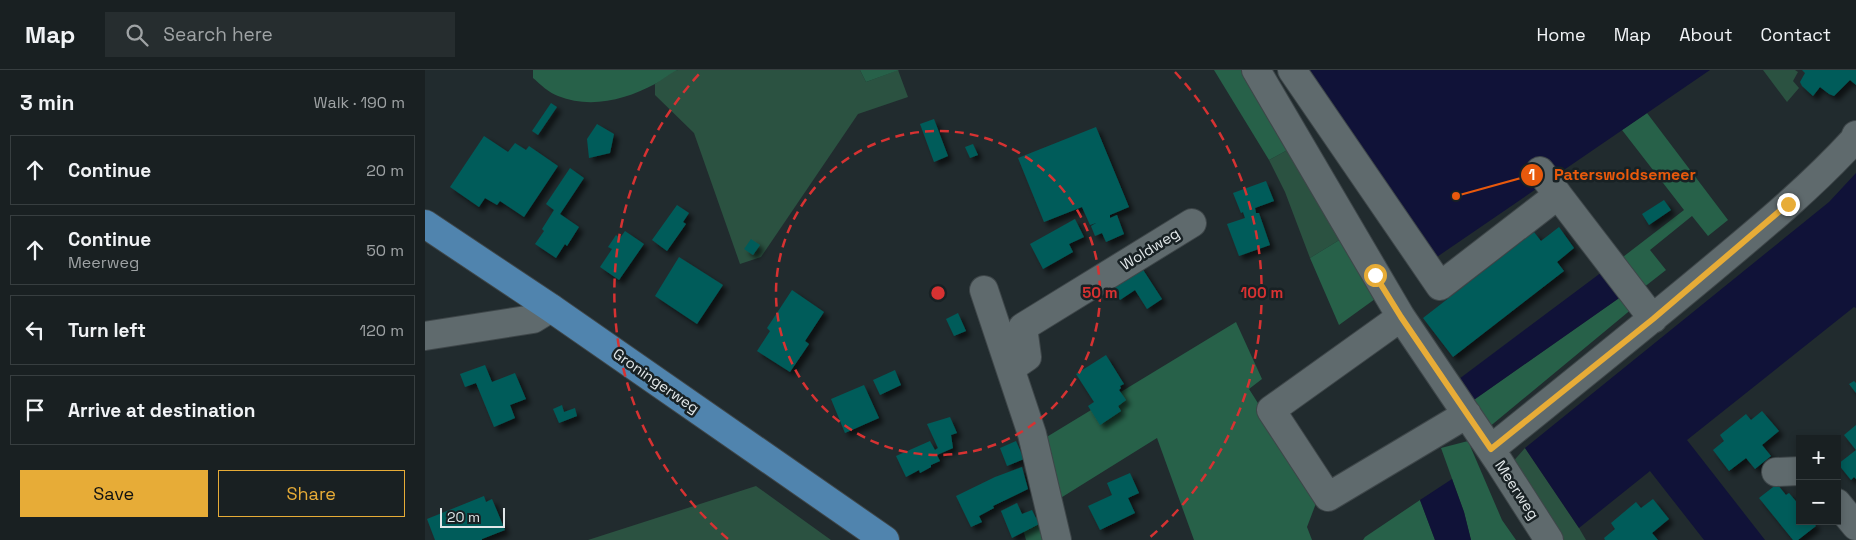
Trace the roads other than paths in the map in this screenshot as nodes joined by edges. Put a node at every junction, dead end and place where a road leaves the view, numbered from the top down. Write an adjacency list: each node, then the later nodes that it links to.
1 (1256, 70): 10 (street, Meerweg)
2 (1292, 70): 5 (street)
3 (1856, 135): 11 (street)
4 (1540, 171): 5 (street)
5 (1558, 195): 11 (street)
6 (1192, 223): 13 (street, Woldweg)
7 (425, 224): 9 (main road, Groningerweg)
8 (984, 290): 13 (street)
9 (551, 308): 12 (street); 18 (main road, Groningerweg)
10 (1401, 317): 14 (street, Meerweg); 14 (street)
11 (1653, 319): 15 (street)
12 (425, 336)
13 (1011, 368): 19 (street)
14 (1467, 414): 15 (street, Meerweg)
15 (1491, 449): 20 (street, Meerweg)
16 (1841, 508): 17 (street)
17 (1856, 526)
18 (885, 540)
19 (1057, 540)
20 (1549, 540)

